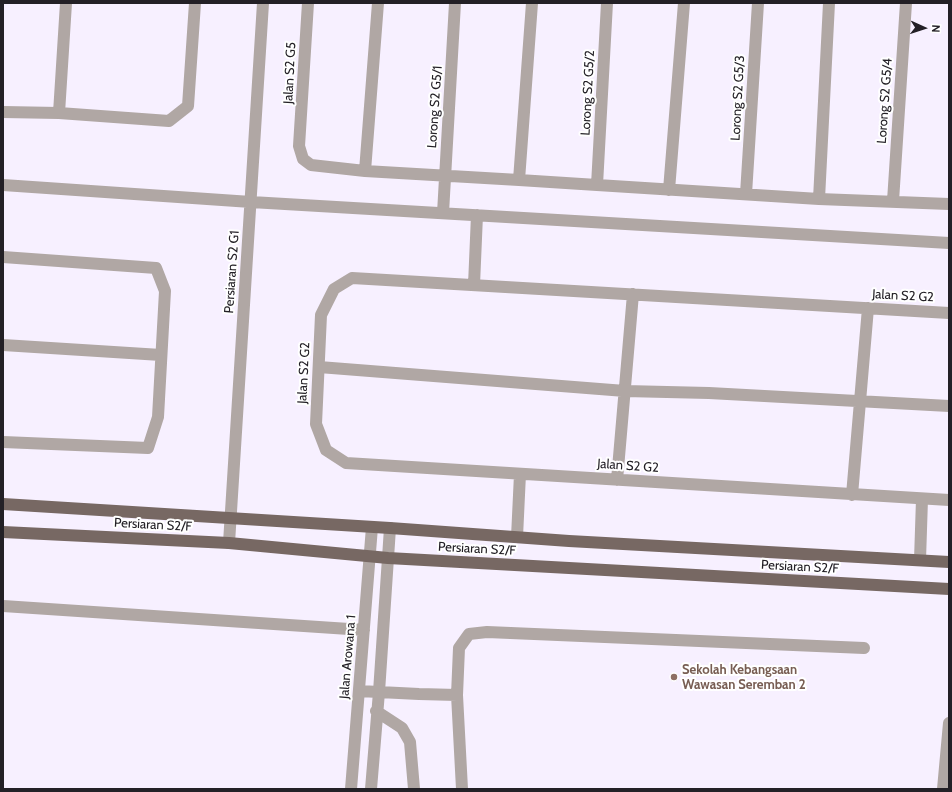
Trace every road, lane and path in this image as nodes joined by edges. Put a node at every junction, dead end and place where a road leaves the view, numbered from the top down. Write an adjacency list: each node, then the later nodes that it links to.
1 (66, 3): 14 (street)
2 (195, 3): 14 (street)
3 (263, 3): 24 (street, Persiaran S2 G1)
4 (308, 3): 15 (street, Jalan S2 G5)
5 (378, 3): 15 (street)
6 (455, 3): 16 (street, Lorong S2 G5/1)
7 (532, 3): 17 (street)
8 (608, 3): 19 (street, Lorong S2 G5/2)
9 (684, 3): 20 (street)
10 (758, 3): 21 (street, Lorong S2 G5/3)
11 (830, 3): 22 (street)
12 (906, 3): 23 (street, Lorong S2 G5/4)
13 (3, 112): 14 (street)
14 (59, 113)
15 (365, 171): 16 (street)
16 (445, 176): 17 (street); 26 (street, Lorong S2 G5/1)
17 (519, 180): 19 (street)
18 (3, 185): 24 (street)
19 (597, 186): 20 (street)
20 (668, 190): 21 (street)
21 (746, 194): 22 (street)
22 (819, 199): 23 (street)
23 (893, 201): 25 (street)
24 (251, 202): 26 (street); 47 (street, Persiaran S2 G1)
25 (949, 204)
26 (442, 213): 27 (street)
27 (477, 215): 28 (street); 30 (street)
28 (949, 243)
29 (3, 258): 35 (street)
30 (474, 285): 31 (street, Jalan S2 G2); 36 (street, Jalan S2 G2)
31 (633, 294): 32 (street, Jalan S2 G2); 37 (street)
32 (868, 308): 33 (street, Jalan S2 G2); 38 (street)
33 (949, 313)
34 (3, 346): 35 (street)
35 (161, 355): 40 (street)
36 (319, 367): 37 (street); 41 (street, Jalan S2 G2)
37 (625, 391): 38 (street); 42 (street)
38 (860, 402): 39 (street); 43 (street)
39 (949, 406)
40 (3, 442)
41 (520, 474): 42 (street, Jalan S2 G2); 51 (street)
42 (617, 480): 43 (street, Jalan S2 G2)
43 (852, 495): 44 (street, Jalan S2 G2)
44 (922, 499): 45 (street, Jalan S2 G2); 55 (street)
45 (949, 500)
46 (3, 504): 47 (main road, Persiaran S2/F)
47 (231, 518): 48 (main road, Persiaran S2/F); 52 (street, Persiaran S2 G1)
48 (372, 527): 49 (main road, Persiaran S2/F); 53 (street, Jalan Arowana 1)
49 (390, 528): 51 (main road, Persiaran S2/F); 54 (street)
50 (3, 532): 52 (main road, Persiaran S2/F)
51 (517, 538): 55 (main road, Persiaran S2/F)
52 (229, 543): 53 (main road, Persiaran S2/F)
53 (370, 556): 54 (main road, Persiaran S2/F); 59 (street, Jalan Arowana 1)
54 (388, 558): 57 (main road, Persiaran S2/F); 62 (street)
55 (920, 560): 56 (main road, Persiaran S2/F)
56 (949, 562)
57 (949, 590)
58 (3, 606): 59 (street)
59 (364, 630): 61 (street, Jalan Arowana 1)
60 (864, 648): 63 (street)
61 (359, 691): 62 (street); 66 (street, Jalan Arowana 1)
62 (379, 692): 63 (street); 64 (street)
63 (457, 695): 69 (street)
64 (376, 711): 67 (street); 68 (street)
65 (949, 723): 70 (street)
66 (351, 789)
67 (371, 789)
68 (414, 789)
69 (462, 789)
70 (943, 789)

